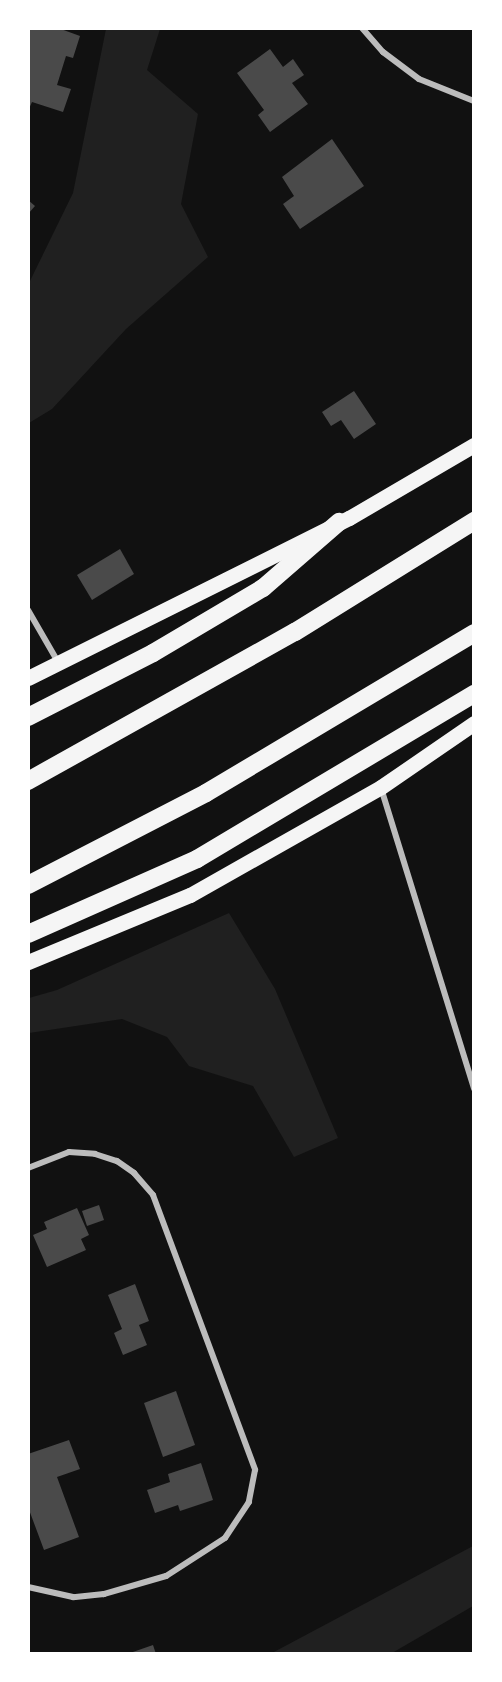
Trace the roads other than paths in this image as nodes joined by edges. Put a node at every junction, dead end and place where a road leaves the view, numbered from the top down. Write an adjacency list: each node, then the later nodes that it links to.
1 (362, 28): 2 (street)
2 (474, 101)
3 (474, 445): 5 (main road)
4 (474, 521): 13 (highway)
5 (339, 522): 8 (main road); 11 (highway)
6 (28, 610): 8 (street)
7 (474, 633): 15 (highway)
8 (58, 663): 9 (main road)
9 (28, 678)
10 (474, 694): 16 (highway)
11 (28, 717)
12 (474, 723): 14 (main road)
13 (28, 781)
14 (381, 787): 17 (main road); 18 (street)
15 (28, 885)
16 (28, 934)
17 (28, 962)
18 (474, 1089)
19 (28, 1168): 20 (street)
20 (28, 1587)

